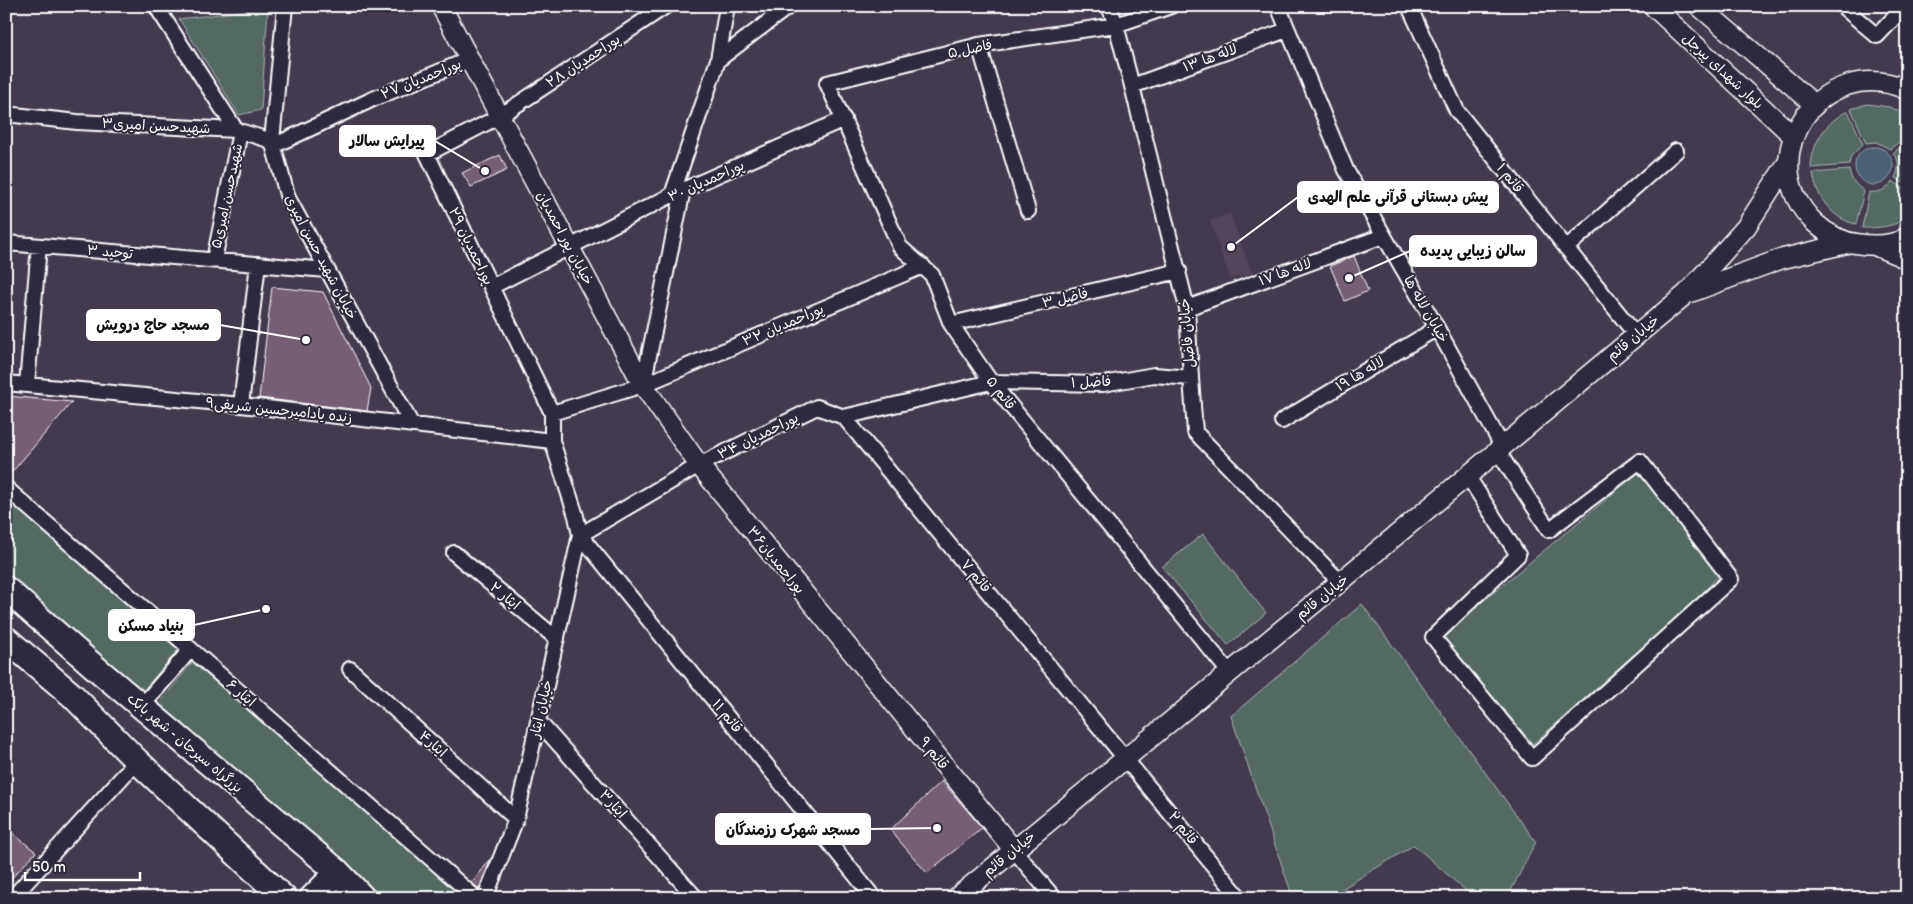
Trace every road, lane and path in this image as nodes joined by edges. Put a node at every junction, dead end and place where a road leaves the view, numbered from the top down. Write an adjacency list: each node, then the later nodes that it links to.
1 (156, 6): 27 (street)
2 (285, 6): 29 (street)
3 (441, 6): 18 (street, خیابان پور احمدیان)
4 (666, 6): 25 (street, پوراحمدیان ۲۸)
5 (727, 6): 19 (street)
6 (789, 6): 19 (street)
7 (1109, 6): 15 (street, خیابان فاضل)
8 (1171, 6): 15 (street, فاضل ۵)
9 (1278, 6): 16 (street, خیابان لاله ها)
10 (1409, 6): 41 (street, قائم ۱)
11 (1653, 6): 28 (street, بلوار شهدای پیرجل)
12 (1699, 6): 23 (street)
13 (1842, 6): 14 (street)
14 (1905, 6)
15 (1116, 25): 17 (street, فاضل ۵); 21 (street, خیابان فاضل)
16 (1287, 30): 21 (street, لاله ها ۱۳); 34 (street, خیابان لاله ها)
17 (979, 45): 20 (street, فاضل ۵); 33 (street)
18 (470, 60): 25 (street, خیابان پور احمدیان); 29 (street, پوراحمدیان ۲۷)
19 (718, 60): 32 (street)
20 (827, 83): 26 (street, قائم ۵)
21 (1132, 86): 47 (street, خیابان فاضل)
22 (1907, 90): 23 (street)
23 (1815, 105): 28 (street)
24 (6, 114): 27 (street, شهیدحسن امیری۳)
25 (500, 116): 40 (street, خیابان پور احمدیان); 48 (street, پوراحمدیان ۲۹)
26 (844, 118): 32 (street, پوراحمدیان ۳۰); 45 (street, قائم ۵)
27 (238, 131): 29 (street); 43 (street, شهیدحسن امیری۵)
28 (1793, 136): 31 (street)
29 (272, 144): 46 (street, خیابان شهید حسن امیری)
30 (1676, 152): 41 (street)
31 (1788, 162): 37 (street); 49 (street)
32 (678, 193): 40 (street, پوراحمدیان ۳۰); 58 (street)
33 (1028, 211)
34 (1383, 236): 50 (street, لاله ها ۱۷); 52 (street, خیابان لاله ها)
35 (1907, 237): 39 (street)
36 (6, 243): 38 (street, توحید ۳)
37 (1849, 243): 39 (street); 49 (street)
38 (39, 246): 43 (street, توحید ۳); 57 (street)
39 (1876, 246): 42 (street)
40 (570, 248): 48 (street, پوراحمدیان ۳۰); 58 (street, خیابان پور احمدیان)
41 (1566, 248): 53 (street, قائم ۱)
42 (1907, 259)
43 (214, 260): 44 (street, توحید ۳)
44 (258, 264): 46 (street, توحید ۳); 59 (street)
45 (923, 266): 51 (street, قائم ۵); 58 (street, پوراحمدیان ۳۲)
46 (327, 270): 64 (street, خیابان شهید حسن امیری)
47 (1179, 271): 50 (street, خیابان فاضل); 51 (street, فاضل ۳)
48 (491, 288): 61 (street, پوراحمدیان ۲۹)
49 (1686, 294): 53 (street, خیابان قائم)
50 (1187, 308): 54 (street, خیابان فاضل)
51 (951, 324): 55 (street, قائم ۵)
52 (1437, 328): 63 (street, لاله ها ۱۹); 66 (street, خیابان لاله ها)
53 (1636, 335): 66 (street, خیابان قائم)
54 (1190, 378): 55 (street, فاضل ۱); 72 (street, خیابان فاضل)
55 (992, 382): 62 (street, فاضل ۱); 79 (street, قائم ۵)
56 (6, 383): 57 (street, زنده یادامیرحسین شریفی۹)
57 (27, 384): 59 (street, زنده یادامیرحسین شریفی۹)
58 (643, 384): 61 (street, پوراحمدیان ۳۲); 67 (street, خیابان پور احمدیان)
59 (241, 405): 64 (street, زنده یادامیرحسین شریفی۹)
60 (816, 407): 62 (street, قائم ۷); 67 (street, پوراحمدیان ۳۴)
61 (552, 413): 65 (street, خیابان ایثار)
62 (844, 418): 82 (street, قائم ۷)
63 (1282, 421)
64 (412, 425): 65 (street, زنده یادامیرحسین شریفی۹)
65 (552, 441): 70 (street, خیابان ایثار)
66 (1500, 448): 68 (street, خیابان قائم); 68 (street, خیابان لاله ها)
67 (699, 465): 70 (street, پوراحمدیان ۳۴); 77 (street, پوراحمدیان۳۶)
68 (1467, 475): 72 (street, خیابان قائم)
69 (6, 488): 76 (street, ایثار ۶)
70 (580, 535): 75 (street, خیابان ایثار); 94 (street, قائم ۱۱)
71 (454, 553): 75 (street, ایثار ۲)
72 (1340, 582): 79 (street, خیابان قائم)
73 (6, 589): 80 (highway, بزرگراه سیرجان - شهر بابک)
74 (6, 639): 83 (highway)
75 (557, 639): 81 (street, خیابان ایثار)
76 (191, 649): 80 (street); 91 (street, ایثار ۶)
77 (854, 655): 85 (street, قائم ۹)
78 (350, 669): 84 (street, ایثار۴)
79 (1229, 672): 82 (street, خیابان قائم)
80 (141, 706): 86 (highway, بزرگراه سیرجان - شهر بابک)
81 (538, 721): 84 (street, خیابان ایثار); 93 (street, ایثار۳)
82 (1126, 758): 85 (street, خیابان قائم); 97 (street, قائم ۲)
83 (137, 761): 87 (street); 88 (highway)
84 (516, 820): 92 (street, خیابان ایثار)
85 (1014, 850): 95 (street, خیابان قائم); 96 (street)
86 (338, 872): 89 (highway); 90 (highway, بزرگراه سیرجان - شهر بابک)
87 (12, 898)
88 (284, 898)
89 (312, 898)
90 (363, 898)
91 (476, 898)
92 (485, 898)
93 (696, 898)
94 (874, 898)
95 (956, 898)
96 (1054, 898)
97 (1240, 898)

